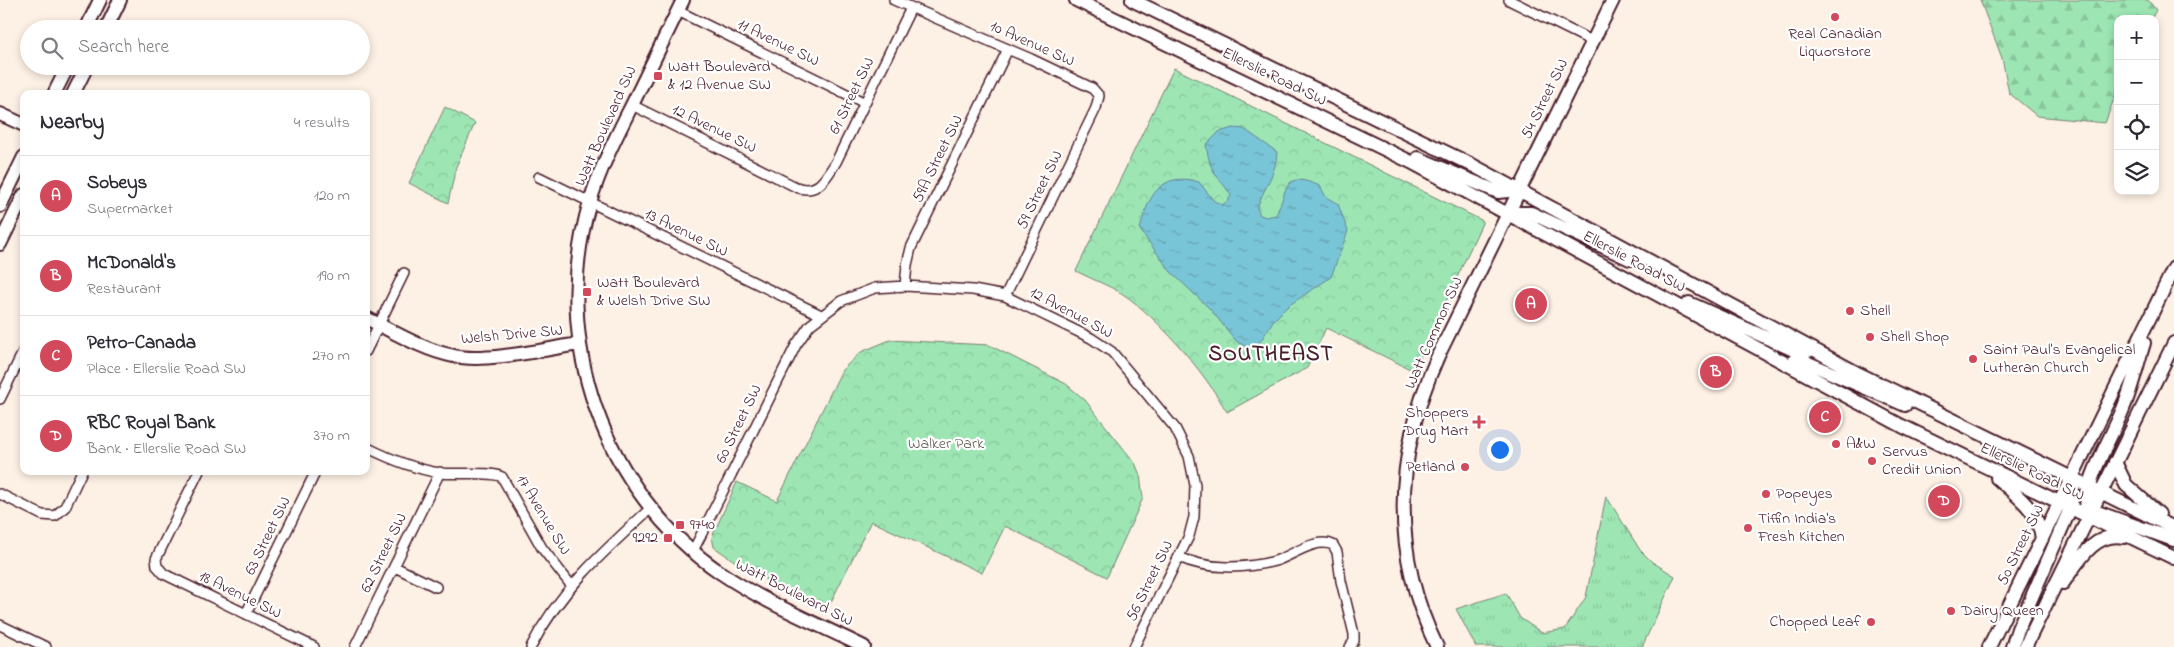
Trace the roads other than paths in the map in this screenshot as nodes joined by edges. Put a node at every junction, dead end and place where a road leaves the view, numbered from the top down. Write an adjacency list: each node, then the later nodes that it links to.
1 (100, 0): 10 (main road)
2 (120, 0): 11 (main road)
3 (894, 0): 9 (street, 10 Avenue SW)
4 (1076, 0): 23 (main road, Ellerslie Road SW)
5 (1132, 0): 27 (main road, Ellerslie Road SW)
6 (1509, 0): 12 (street)
7 (1613, 0): 12 (main road, 54 Street SW)
8 (680, 6): 19 (street, 11 Avenue SW); 20 (main road, Watt Boulevard SW)
9 (911, 8): 13 (street, 10 Avenue SW); 19 (street, 61 Street SW)
10 (90, 20)
11 (110, 20)
12 (1592, 41): 27 (main road, 54 Street SW)
13 (1008, 49): 18 (street, 10 Avenue SW); 36 (street, 59A Street SW)
14 (64, 75): 16 (main road)
15 (82, 75): 17 (main road)
16 (56, 90)
17 (75, 90)
18 (1099, 96): 38 (street, 59 Street SW)
19 (865, 103): 26 (street, 61 Street SW)
20 (632, 106): 26 (street, 12 Avenue SW); 29 (main road, Watt Boulevard SW)
21 (0, 114): 22 (main road)
22 (20, 123)
23 (1367, 141): 27 (main road); 31 (main road, Ellerslie Road SW)
24 (20, 165): 30 (main road)
25 (539, 177): 29 (street, 13 Avenue SW)
26 (810, 190)
27 (1518, 190): 31 (main road, 54 Street SW); 33 (main road, Ellerslie Road SW)
28 (20, 202): 32 (main road)
29 (590, 202): 40 (street, 13 Avenue SW); 45 (main road, Watt Boulevard SW)
30 (0, 206)
31 (1508, 213): 33 (main road); 37 (main road, Ellerslie Road SW); 86 (main road, Watt Common SW)
32 (0, 244)
33 (1662, 268): 46 (main road, Ellerslie Road SW)
34 (2174, 268): 39 (main road)
35 (404, 273): 42 (street)
36 (905, 286): 38 (street, 12 Avenue SW); 40 (street, 12 Avenue SW)
37 (1649, 289): 46 (main road); 48 (main road, Ellerslie Road SW)
38 (1005, 296): 66 (street, 12 Avenue SW)
39 (2158, 300): 58 (main road); 59 (main road)
40 (821, 315): 70 (street, 60 Street SW)
41 (370, 320): 42 (main road, Welsh Drive SW)
42 (379, 324): 43 (street); 45 (main road, Welsh Drive SW)
43 (370, 343)
44 (2174, 343): 52 (main road)
45 (579, 344): 63 (main road, Watt Boulevard SW)
46 (1813, 349): 50 (main road, Ellerslie Road SW)
47 (20, 358): 49 (street)
48 (1788, 364): 50 (main road); 53 (main road, Ellerslie Road SW)
49 (0, 399)
50 (1950, 418): 58 (main road, Ellerslie Road SW)
51 (370, 450): 54 (street, 17 Avenue SW)
52 (2115, 462): 60 (main road); 65 (main road)
53 (1984, 466): 62 (main road, Ellerslie Road SW); 67 (main road)
54 (440, 472): 73 (street, 62 Street SW); 74 (street, 17 Avenue SW)
55 (80, 475): 61 (street)
56 (197, 475): 77 (street, 18 Avenue SW)
57 (314, 475): 77 (street, 63 Street SW)
58 (2071, 477): 59 (main road, Ellerslie Road SW); 62 (main road)
59 (2089, 486): 60 (main road, Ellerslie Road SW); 64 (main road)
60 (2101, 492): 64 (main road); 65 (main road, Ellerslie Road SW)
61 (0, 494)
62 (2067, 505): 64 (main road, Ellerslie Road SW); 67 (main road, 50 Street SW); 88 (main road)
63 (651, 508): 70 (main road, Watt Boulevard SW); 74 (street)
64 (2089, 512): 68 (main road, Ellerslie Road SW); 69 (main road); 76 (main road)
65 (2174, 527)
66 (1191, 528): 71 (street, 56 Street SW)
67 (2042, 538): 87 (main road, 50 Street SW)
68 (2131, 538): 72 (main road, Ellerslie Road SW); 76 (main road)
69 (2174, 540)
70 (693, 551): 84 (main road, Watt Boulevard SW)
71 (1179, 557): 79 (street); 85 (street, 56 Street SW)
72 (2174, 558)
73 (395, 567): 75 (street); 82 (street, 62 Street SW)
74 (572, 585): 83 (street)
75 (436, 587)
76 (2042, 613): 89 (main road)
77 (246, 614): 81 (street, 18 Avenue SW)
78 (0, 625): 80 (street)
79 (1352, 644)
80 (46, 647)
81 (314, 647)
82 (355, 647)
83 (532, 647)
84 (864, 647)
85 (1134, 647)
86 (1437, 647)
87 (1989, 647)
88 (2012, 647)
89 (2025, 647)

